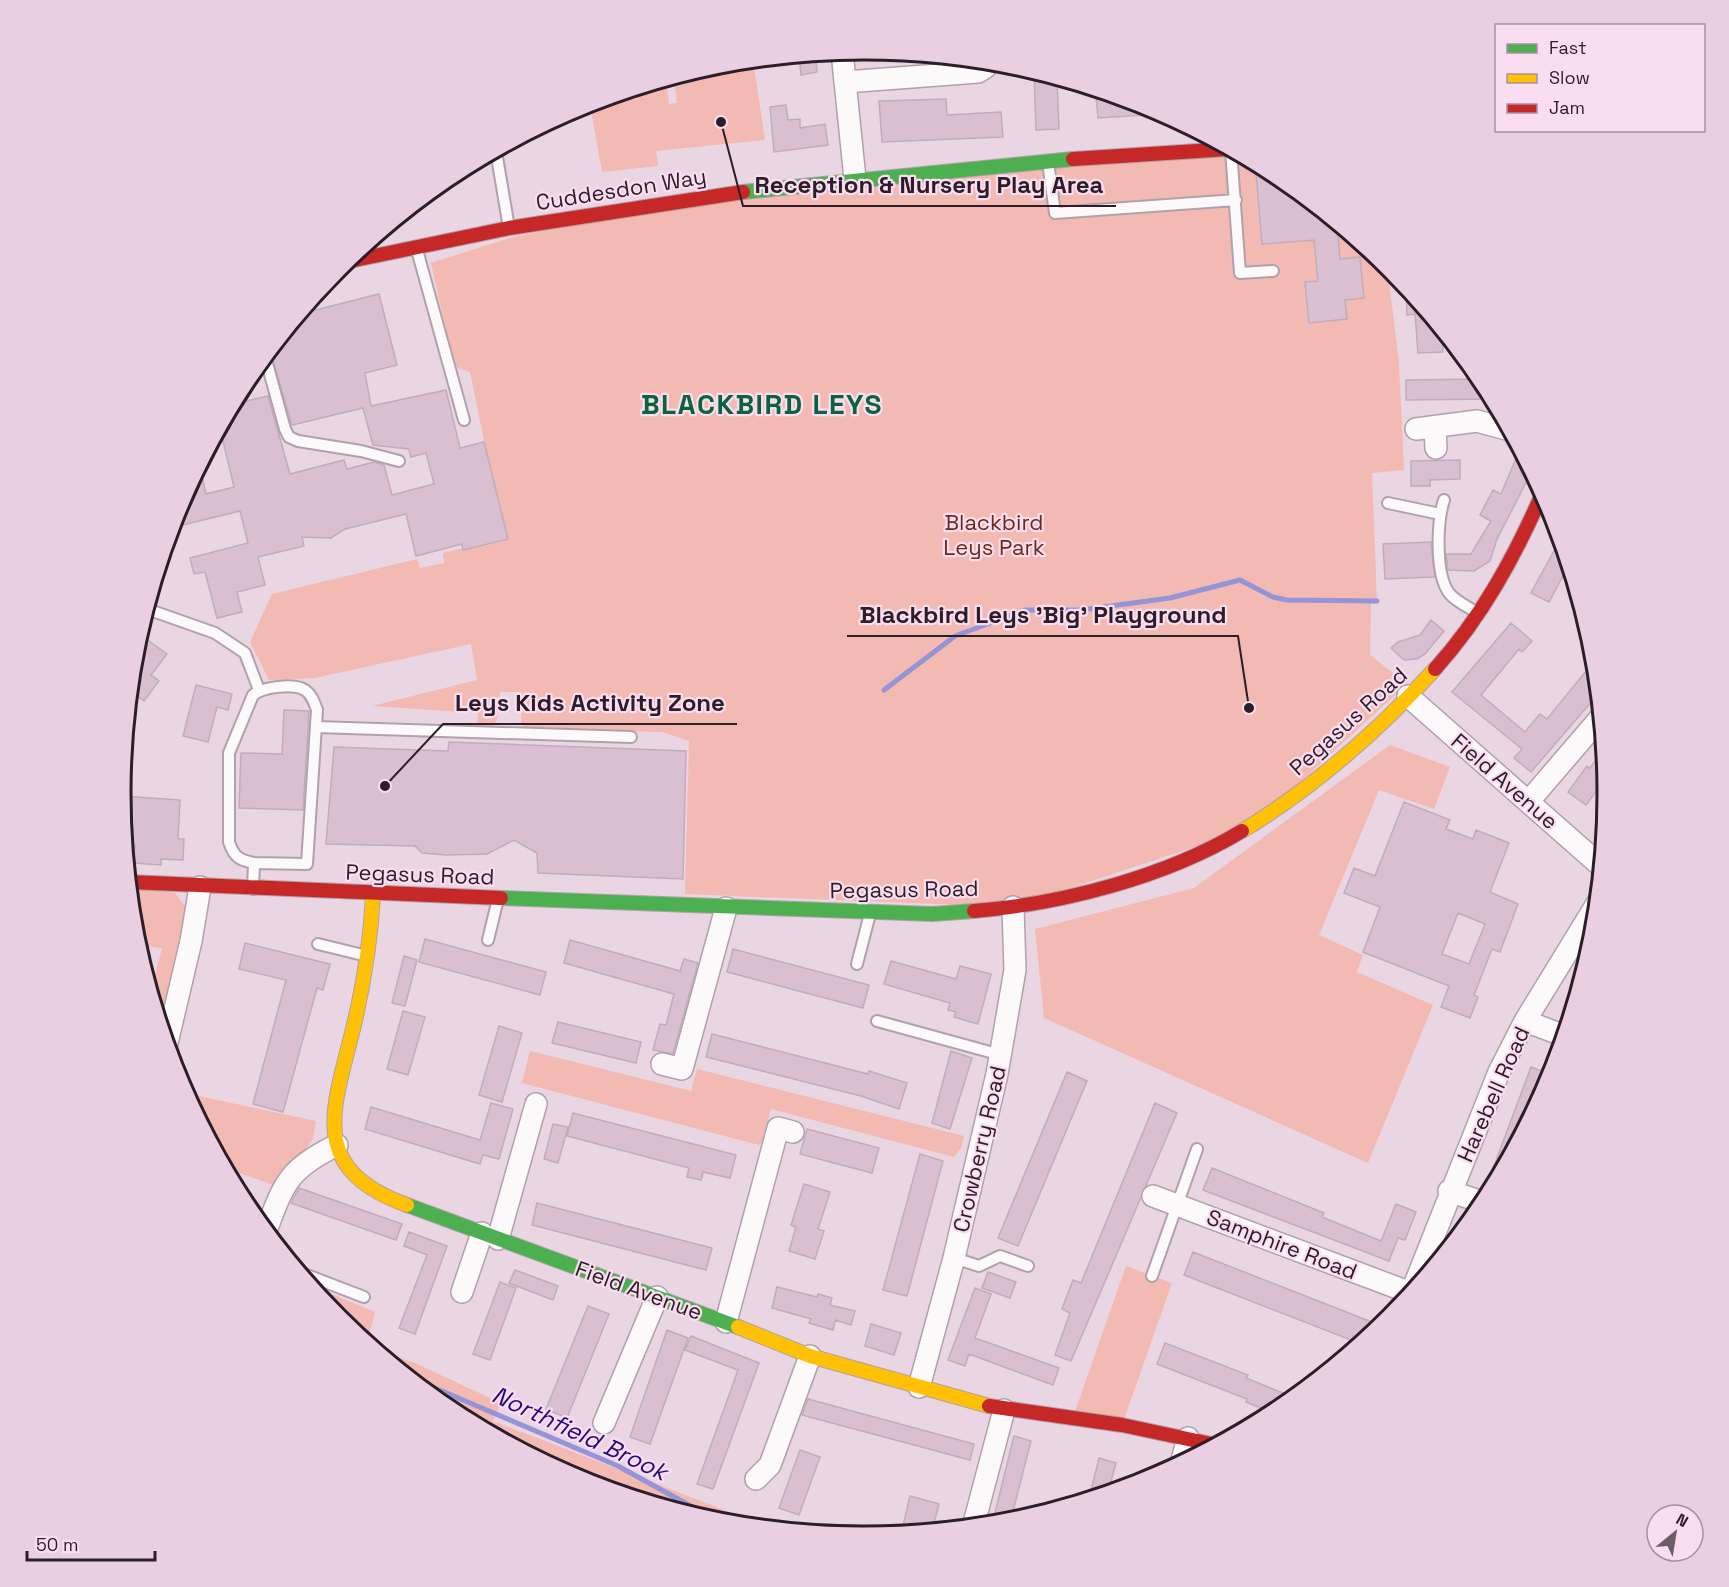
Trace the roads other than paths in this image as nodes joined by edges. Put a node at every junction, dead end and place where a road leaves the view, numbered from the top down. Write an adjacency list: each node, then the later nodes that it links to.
1 (843, 61): 3 (street)
2 (982, 70): 3 (street)
3 (845, 82): 8 (street)
4 (1216, 150): 7 (street, Cuddesdon Way)
5 (497, 158): 10 (lane)
6 (1231, 158): 9 (lane)
7 (1048, 162): 8 (street, Cuddesdon Way); 9 (lane)
8 (855, 179): 10 (street, Cuddesdon Way)
9 (1236, 200): 13 (lane)
10 (509, 228): 11 (street, Cuddesdon Way)
11 (417, 248): 12 (street, Cuddesdon Way); 15 (lane)
12 (364, 258)
13 (1273, 271)
14 (268, 368): 18 (lane)
15 (464, 420)
16 (1500, 427): 17 (street)
17 (1436, 448)
18 (399, 461)
19 (1444, 500): 22 (lane)
20 (1388, 503): 22 (lane)
21 (1538, 504): 24 (street, Pegasus Road)
22 (1440, 514): 24 (lane)
23 (154, 612): 25 (lane)
24 (1479, 614): 26 (street, Pegasus Road)
25 (259, 690): 28 (lane); 32 (lane)
26 (1408, 696): 30 (street, Field Avenue); 38 (street, Pegasus Road)
27 (1594, 725): 30 (street)
28 (316, 727): 29 (lane); 32 (lane)
29 (632, 737)
30 (1529, 801): 31 (street, Field Avenue)
31 (1594, 860)
32 (254, 863): 35 (lane)
33 (136, 883): 34 (street, Pegasus Road)
34 (200, 887): 35 (street, Pegasus Road); 48 (street)
35 (253, 889): 36 (street, Pegasus Road)
36 (373, 894): 37 (street, Pegasus Road); 44 (street, Field Avenue)
37 (498, 898): 39 (street, Pegasus Road); 42 (lane)
38 (1013, 907): 40 (street, Pegasus Road); 50 (street, Crowberry Road)
39 (726, 909): 40 (street, Pegasus Road); 51 (street)
40 (870, 913): 45 (lane)
41 (1587, 920): 47 (street, Harebell Road)
42 (488, 940)
43 (318, 944): 44 (lane)
44 (367, 956): 54 (street, Field Avenue)
45 (857, 964)
46 (877, 1021): 50 (lane)
47 (1525, 1022): 49 (street); 56 (street, Harebell Road)
48 (170, 1028)
49 (1557, 1034)
50 (1000, 1055): 62 (street, Crowberry Road)
51 (662, 1064)
52 (536, 1104): 61 (street)
53 (794, 1132): 71 (street)
54 (337, 1145): 60 (street); 61 (street, Field Avenue)
55 (1197, 1149): 59 (lane)
56 (1449, 1191): 58 (street); 65 (street, Harebell Road)
57 (1153, 1196): 59 (street, Samphire Road)
58 (1475, 1200)
59 (1178, 1205): 64 (lane); 67 (street, Samphire Road)
60 (270, 1221)
61 (490, 1236): 68 (street); 70 (street, Field Avenue)
62 (954, 1258): 63 (lane); 73 (street, Crowberry Road)
63 (1028, 1266)
64 (1152, 1276)
65 (1417, 1276)
66 (314, 1278): 69 (lane)
67 (1403, 1291)
68 (462, 1292)
69 (364, 1297)
70 (657, 1297): 71 (street, Field Avenue); 75 (street)
71 (726, 1322): 72 (street, Field Avenue)
72 (810, 1356): 73 (street, Field Avenue); 79 (street)
73 (919, 1387): 74 (street, Field Avenue)
74 (1004, 1410): 76 (street, Field Avenue); 80 (street)
75 (604, 1423)
76 (1188, 1437): 77 (street, Field Avenue); 78 (street)
77 (1206, 1442)
78 (1184, 1453)
79 (756, 1479)
80 (975, 1518)

